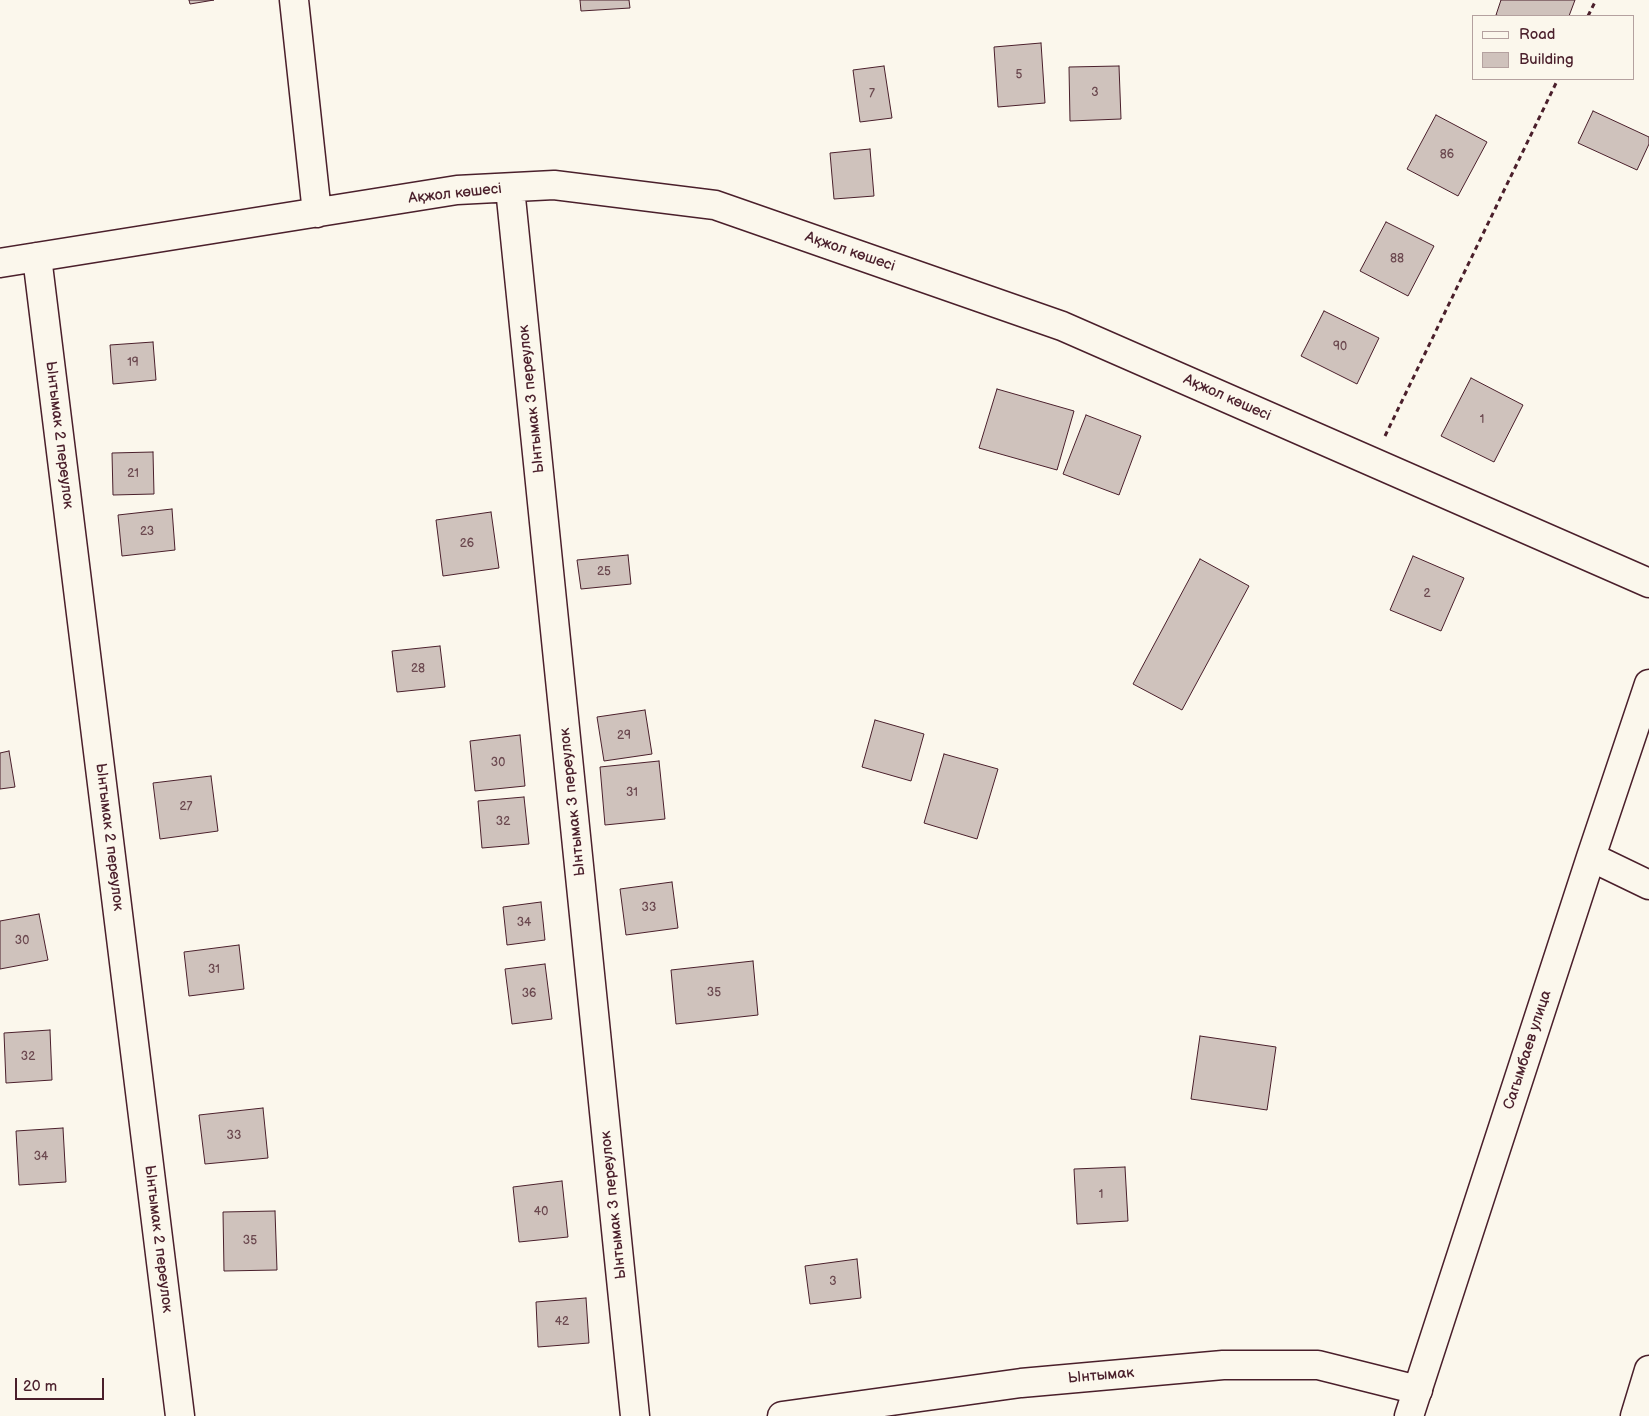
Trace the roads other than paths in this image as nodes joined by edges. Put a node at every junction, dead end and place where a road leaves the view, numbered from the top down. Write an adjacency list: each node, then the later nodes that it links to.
1 (294, 0): 3 (street)
2 (510, 188): 3 (street, Ақжол көшесі); 6 (street, Ақжол көшесі); 13 (street, Ынтымак 3 переулок)
3 (317, 213): 4 (street, Ақжол көшесі)
4 (37, 257): 5 (street, Ақжол көшесі); 12 (street, Ынтымак 2 переулок)
5 (0, 263)
6 (1649, 583)
7 (1649, 684): 8 (street, Сагымбаев улица)
8 (1591, 857): 9 (street); 11 (street, Сагымбаев улица)
9 (1649, 886)
10 (1649, 1370): 16 (street)
11 (1418, 1390): 14 (street, Ынтымак); 15 (street, Сагымбаев улица)
12 (180, 1416)
13 (636, 1416)
14 (782, 1416)
15 (1409, 1416)
16 (1635, 1416)

